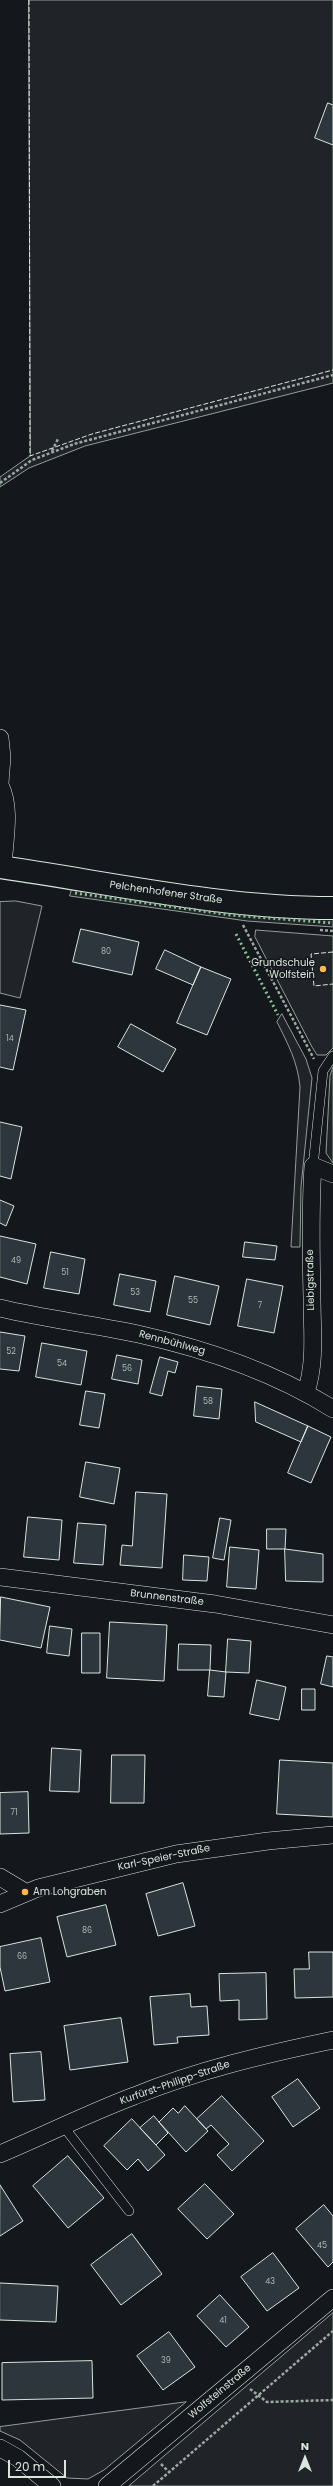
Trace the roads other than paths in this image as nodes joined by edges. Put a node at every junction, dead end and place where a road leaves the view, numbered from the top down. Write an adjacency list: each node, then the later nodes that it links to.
1 (0, 738): 2 (street)
2 (0, 784): 3 (street)
3 (1, 868): 4 (main road, Pelchenhofener Straße)
4 (333, 908)
5 (333, 1056): 6 (lane)
6 (313, 1166): 7 (street); 9 (street, Liebigstraße)
7 (333, 1174)
8 (0, 1308): 9 (street, Rennbühlweg)
9 (306, 1392): 10 (street, Rennbühlweg)
10 (333, 1409)
11 (0, 1577): 12 (street, Brunnenstraße)
12 (333, 1625)
13 (333, 1835): 15 (street, Karl-Speier-Straße)
14 (0, 1877): 15 (street)
15 (25, 1892): 16 (street, Karl-Speier-Straße)
16 (0, 1904)
17 (333, 2040): 18 (street, Kurfürst-Philipp-Straße)
18 (64, 2126): 19 (street, Kurfürst-Philipp-Straße); 20 (lane)
19 (0, 2154)
20 (129, 2211)
21 (333, 2298): 24 (street, Wolfsteinstraße)
22 (0, 2448): 23 (street)
23 (52, 2486)
24 (107, 2486)

